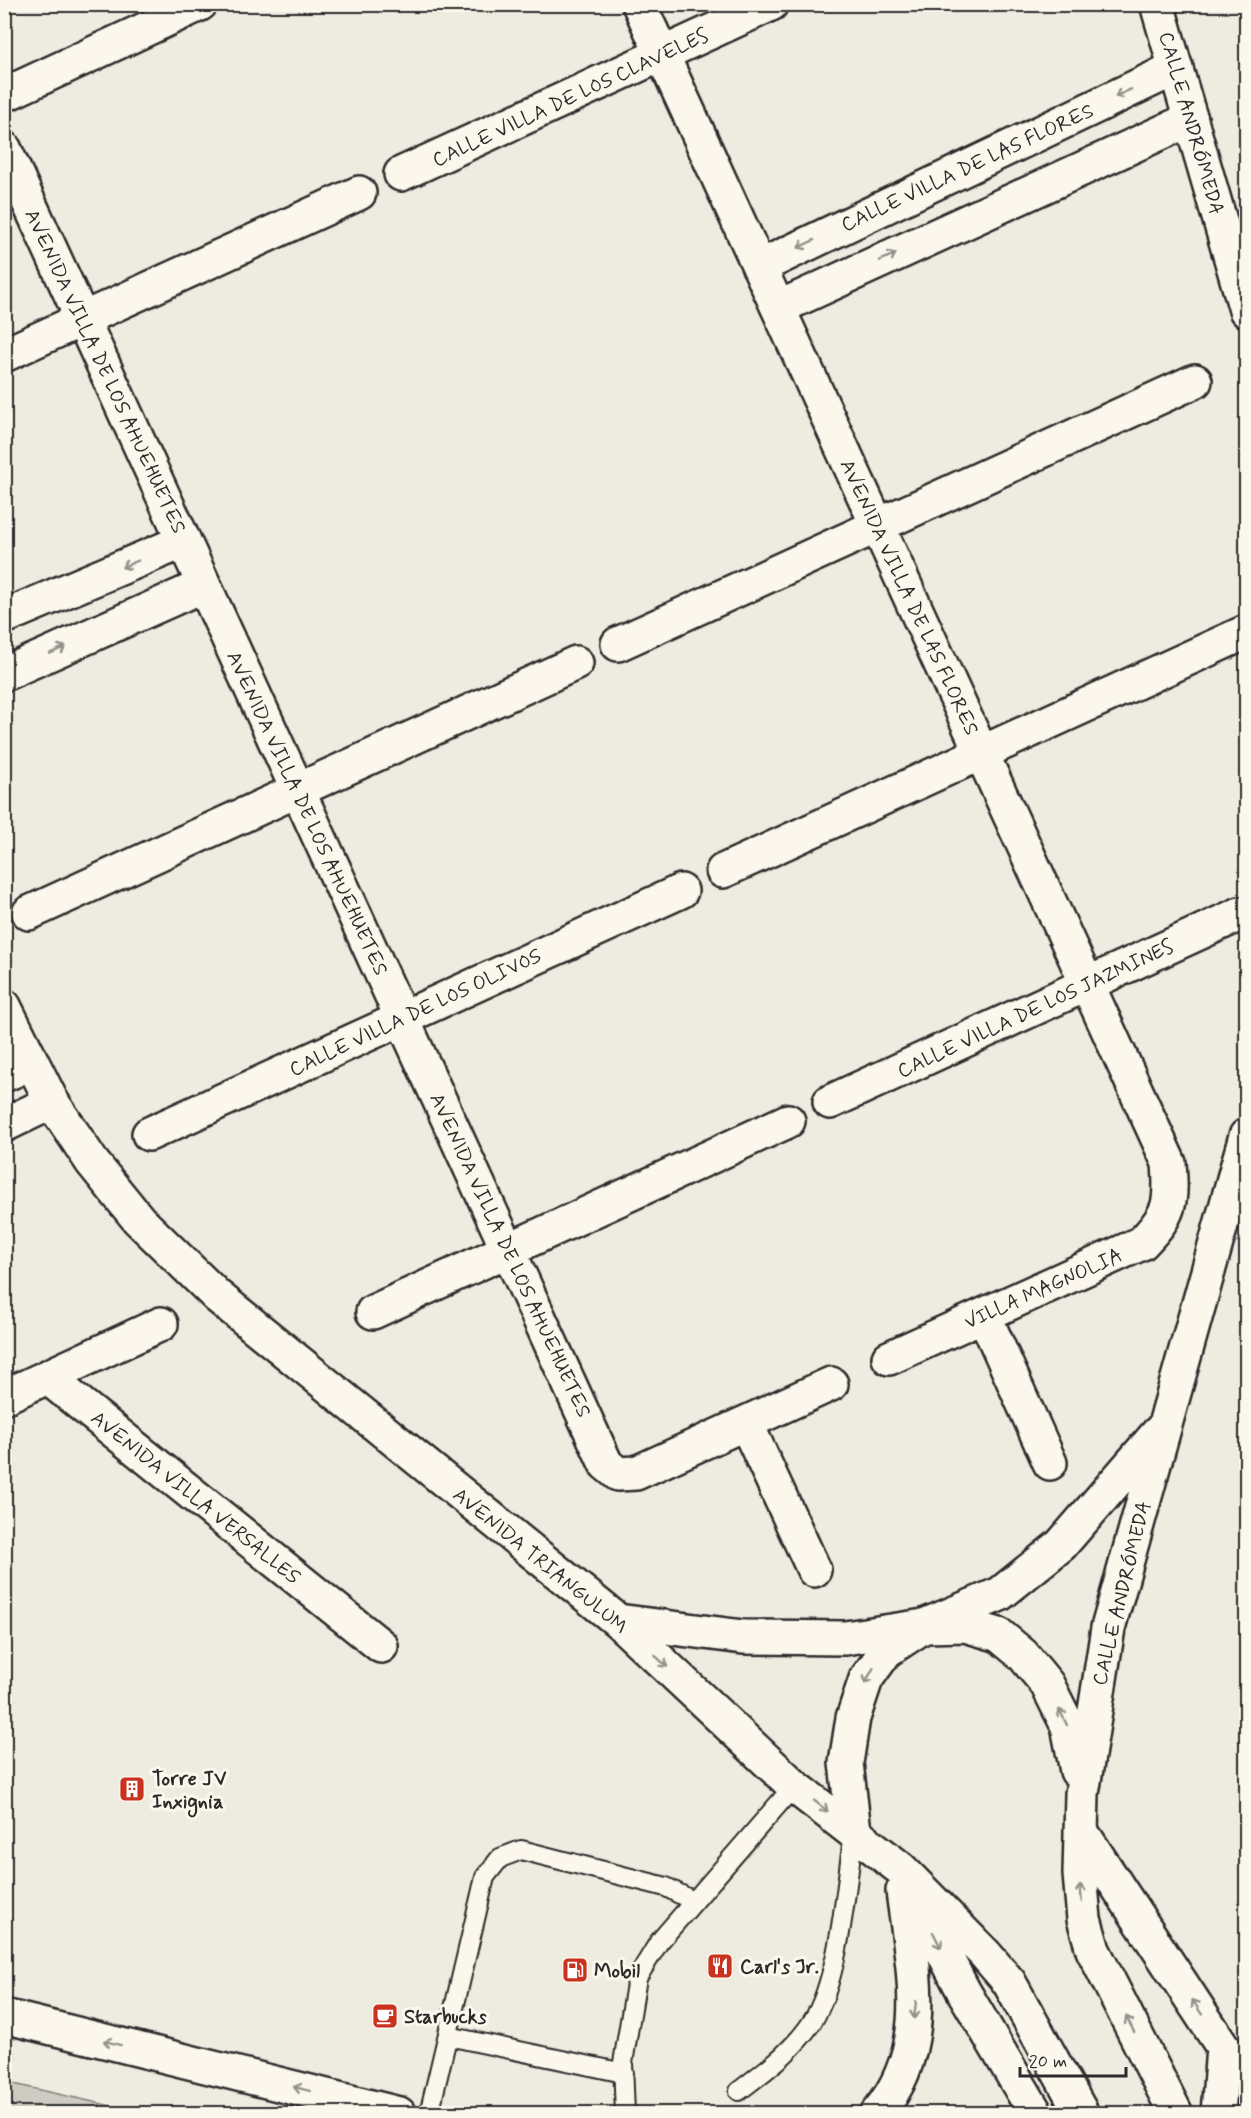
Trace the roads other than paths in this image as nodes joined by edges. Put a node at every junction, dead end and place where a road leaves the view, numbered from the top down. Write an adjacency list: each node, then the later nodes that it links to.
1 (200, 4): 7 (street)
2 (639, 4): 5 (street, AVENIDA VILLA DE LAS FLORES)
3 (771, 4): 5 (street, CALLE VILLA DE LOS CLAVELES)
4 (1157, 4): 6 (street, CALLE ANDRÓMEDA)
5 (662, 55): 10 (street, CALLE VILLA DE LOS CLAVELES); 12 (street, AVENIDA VILLA DE LAS FLORES)
6 (1176, 68): 8 (street, CALLE ANDRÓMEDA); 12 (street, CALLE VILLA DE LAS FLORES, one-way to 12)
7 (4, 95)
8 (1191, 119): 13 (street, one-way to 8); 14 (street, CALLE ANDRÓMEDA)
9 (4, 148): 15 (street, AVENIDA VILLA DE LOS AHUEHUETES)
10 (401, 174)
11 (359, 193): 15 (street)
12 (759, 267): 13 (street, AVENIDA VILLA DE LAS FLORES)
13 (778, 308): 18 (street, AVENIDA VILLA DE LAS FLORES)
14 (1246, 310)
15 (83, 319): 16 (street); 19 (street, AVENIDA VILLA DE LOS AHUEHUETES)
16 (4, 355)
17 (1195, 381): 18 (street)
18 (878, 526): 23 (street); 26 (street, AVENIDA VILLA DE LAS FLORES)
19 (184, 541): 20 (street, AVENIDA VILLA DE LOS AHUEHUETES); 21 (street, one-way to 21)
20 (204, 585): 25 (street, one-way to 20); 27 (street, AVENIDA VILLA DE LOS AHUEHUETES)
21 (4, 617)
22 (1246, 632): 26 (street)
23 (618, 644)
24 (576, 663): 27 (street)
25 (4, 674)
26 (982, 753): 28 (street); 32 (street, AVENIDA VILLA DE LAS FLORES)
27 (298, 790): 30 (street); 34 (street, AVENIDA VILLA DE LOS AHUEHUETES)
28 (723, 871)
29 (681, 891): 34 (street, CALLE VILLA DE LOS OLIVOS)
30 (28, 913)
31 (1240, 914): 32 (street, CALLE VILLA DE LOS JAZMINES)
32 (1087, 984): 37 (street, CALLE VILLA DE LOS JAZMINES); 42 (street, AVENIDA VILLA DE LAS FLORES)
33 (4, 1006): 35 (street, AVENIDA TRIANGULUM)
34 (402, 1018): 40 (street, CALLE VILLA DE LOS OLIVOS); 43 (street, AVENIDA VILLA DE LOS AHUEHUETES)
35 (18, 1069): 36 (street, AVENIDA TRIANGULUM)
36 (52, 1102): 39 (street); 55 (street, AVENIDA TRIANGULUM)
37 (830, 1102)
38 (788, 1121): 43 (street)
39 (4, 1125)
40 (149, 1134)
41 (1246, 1136): 52 (street, CALLE ANDRÓMEDA)
42 (1171, 1192): 45 (street, VILLA MAGNOLIA)
43 (508, 1249): 44 (street); 51 (street, AVENIDA VILLA DE LOS AHUEHUETES)
44 (373, 1312)
45 (984, 1315): 47 (street, VILLA MAGNOLIA); 53 (street)
46 (161, 1324): 48 (street)
47 (890, 1358)
48 (47, 1377): 50 (street); 57 (street, AVENIDA VILLA VERSALLES)
49 (831, 1384): 51 (street)
50 (4, 1396)
51 (746, 1423): 54 (street)
52 (1163, 1427): 56 (street); 59 (street, CALLE ANDRÓMEDA)
53 (1050, 1463)
54 (814, 1570)
55 (618, 1621): 56 (street); 58 (street, AVENIDA TRIANGULUM, one-way to 58)
56 (924, 1626): 59 (street, one-way to 56); 60 (street, one-way to 60)
57 (381, 1646)
58 (794, 1786): 60 (street, AVENIDA TRIANGULUM, one-way to 60); 63 (lane)
59 (1082, 1794): 61 (street, CALLE ANDRÓMEDA)
60 (854, 1831): 62 (street, AVENIDA TRIANGULUM); 68 (lane)
61 (1081, 1831): 66 (street, one-way to 61); 75 (street, CALLE ANDRÓMEDA, one-way to 61)
62 (901, 1869): 72 (street, one-way to 72); 73 (street, one-way to 73); 74 (street, AVENIDA TRIANGULUM)
63 (693, 1901): 65 (lane); 67 (lane)
64 (4, 2016): 69 (street, one-way to 64)
65 (448, 2036): 67 (lane); 70 (lane)
66 (1235, 2058): 76 (street)
67 (624, 2073): 71 (lane)
68 (739, 2091)
69 (399, 2114)
70 (429, 2114)
71 (625, 2114)
72 (877, 2114)
73 (1036, 2114)
74 (1082, 2114)
75 (1176, 2114)
76 (1218, 2114)

